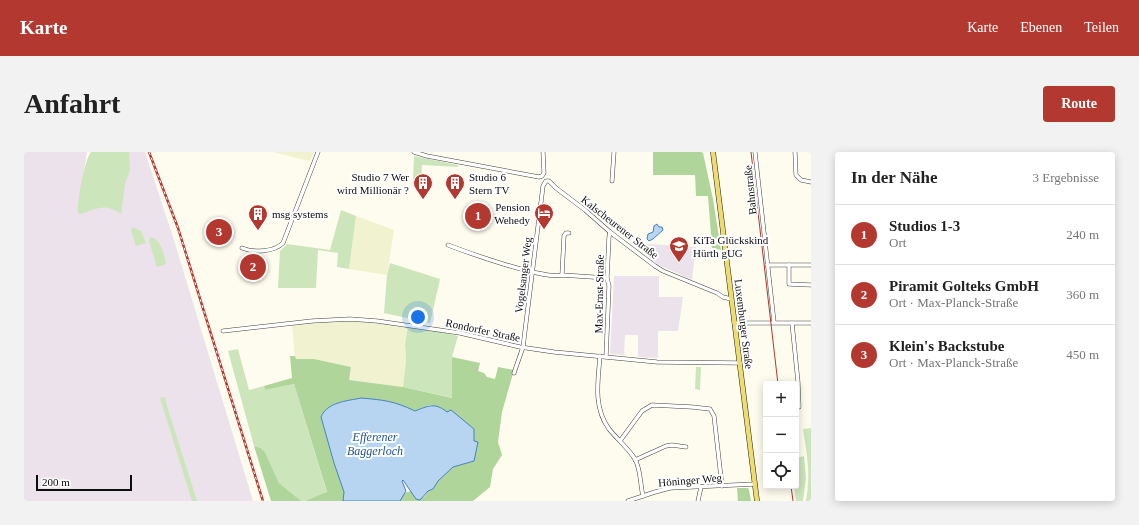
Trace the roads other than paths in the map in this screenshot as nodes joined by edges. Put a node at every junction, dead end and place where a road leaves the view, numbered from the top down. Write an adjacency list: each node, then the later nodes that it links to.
1 (318, 152): 16 (street)
2 (414, 152): 3 (street)
3 (543, 152)
4 (614, 152): 11 (street)
5 (709, 152): 9 (main road)
6 (713, 152): 9 (main road, Luxemburger Straße)
7 (755, 152): 17 (street, Bahnstraße)
8 (795, 152): 12 (street)
9 (713, 162): 24 (main road, Luxemburger Straße)
10 (548, 181): 14 (street, Kalscheurener Straße); 20 (street, Vogelsanger Weg)
11 (612, 182)
12 (811, 182)
13 (569, 232): 21 (street)
14 (610, 232): 22 (street, Max-Ernst-Straße); 24 (street, Kalscheurener Straße)
15 (448, 246): 20 (street)
16 (242, 248)
17 (767, 265): 18 (street); 25 (street, Bahnstraße)
18 (789, 265): 19 (street); 23 (street)
19 (811, 265)
20 (532, 272): 21 (street); 30 (street, Vogelsanger Weg)
21 (562, 275): 22 (street)
22 (607, 278): 32 (street, Max-Ernst-Straße)
23 (811, 285)
24 (731, 299): 26 (main road, Luxemburger Straße)
25 (774, 322): 26 (street); 27 (street)
26 (734, 323): 33 (main road, Luxemburger Straße)
27 (792, 323): 28 (street); 35 (street)
28 (811, 323)
29 (223, 331): 30 (street, Rondorfer Straße)
30 (523, 347): 31 (street, Rondorfer Straße); 34 (street, Vogelsanger Weg)
31 (600, 356): 32 (street, Rondorfer Straße); 36 (street)
32 (606, 357): 33 (street, Rondorfer Straße)
33 (740, 362): 39 (main road, Luxemburger Straße)
34 (514, 373)
35 (798, 381)
36 (620, 441): 38 (street); 40 (street)
37 (686, 447): 38 (street)
38 (635, 460): 42 (street)
39 (755, 484): 40 (street, Höninger Weg); 43 (main road, Luxemburger Straße)
40 (722, 486): 41 (street, Höninger Weg)
41 (701, 487): 42 (street, Höninger Weg); 45 (street)
42 (643, 496): 44 (street, Höninger Weg)
43 (757, 500)
44 (628, 501)
45 (698, 501)

